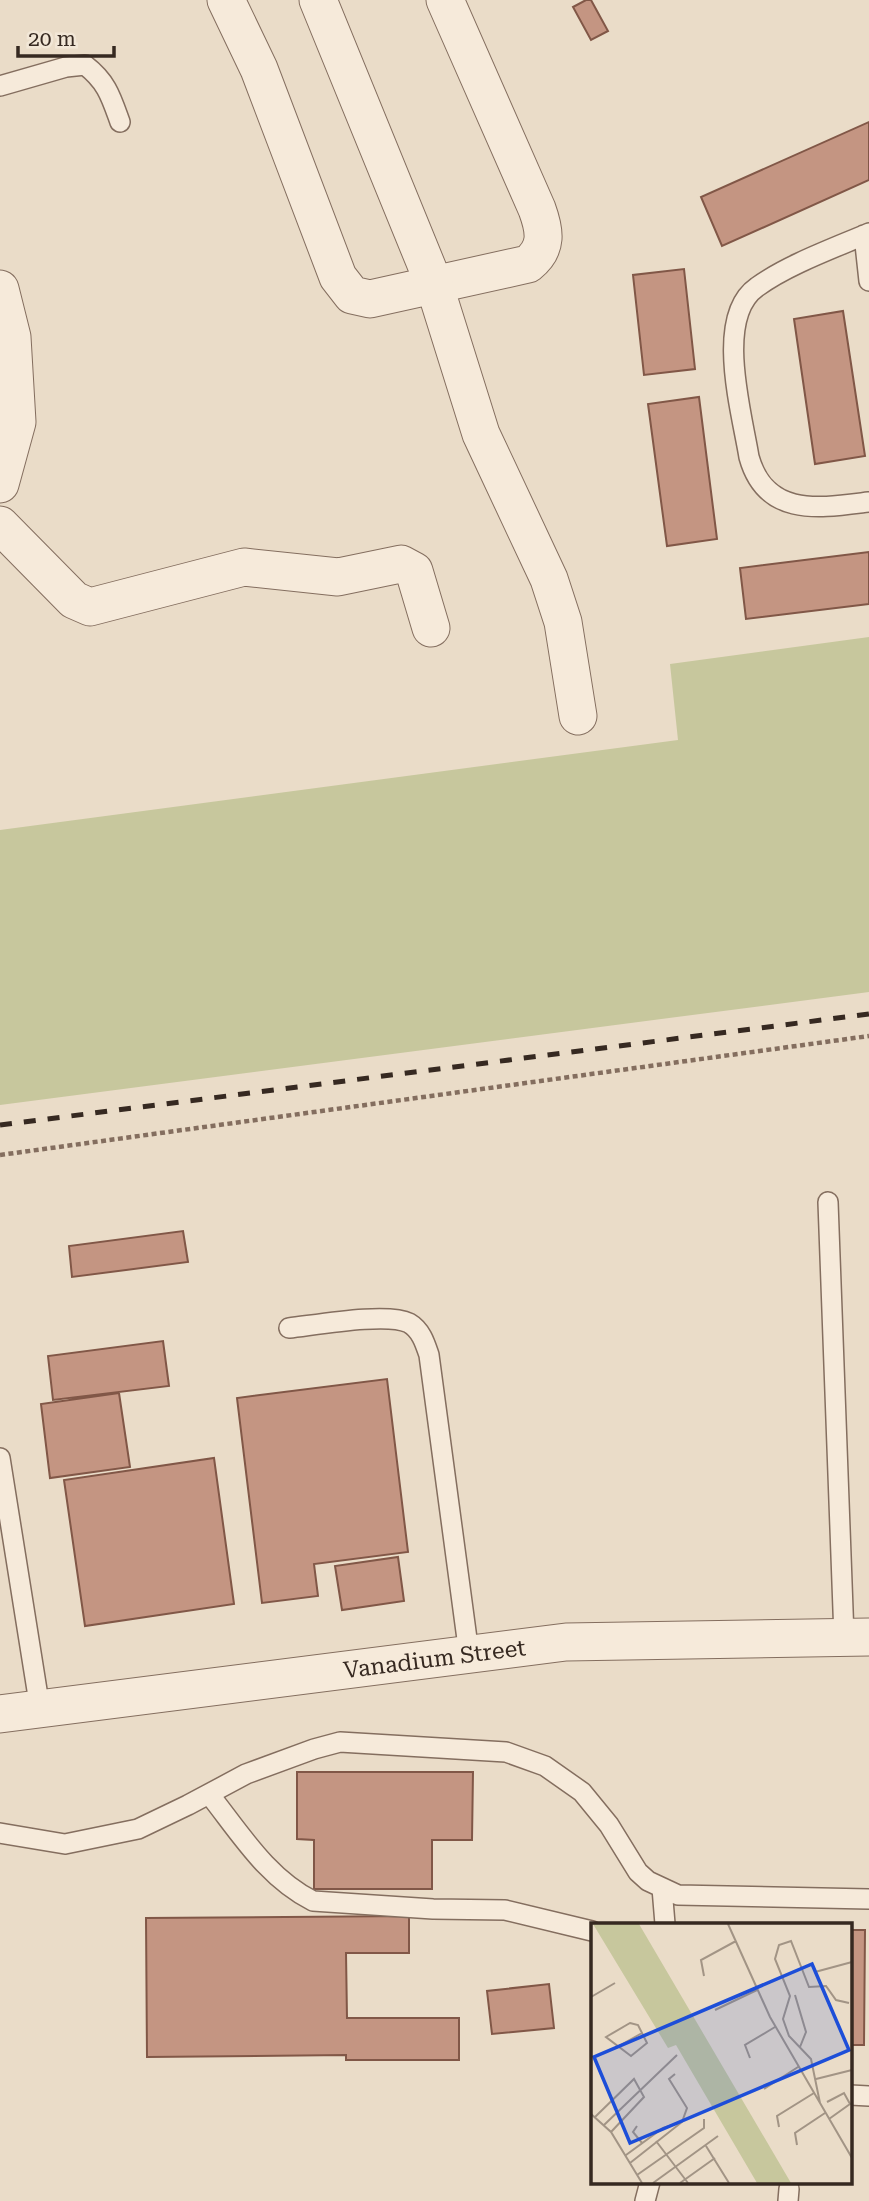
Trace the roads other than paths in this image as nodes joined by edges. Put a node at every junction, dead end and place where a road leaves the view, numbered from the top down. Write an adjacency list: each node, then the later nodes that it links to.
1 (226, 0): 8 (street)
2 (318, 0): 8 (street)
3 (445, 0): 8 (street)
4 (0, 86): 5 (lane)
5 (120, 122)
6 (867, 234): 7 (lane); 11 (lane)
7 (869, 281)
8 (434, 284): 14 (street)
9 (0, 289): 10 (street)
10 (0, 484)
11 (869, 502)
12 (0, 525): 13 (street)
13 (431, 628)
14 (578, 716)
15 (828, 1202): 18 (lane)
16 (289, 1328): 19 (lane)
17 (0, 1458): 20 (lane)
18 (856, 1637): 19 (street, Vanadium Street)
19 (469, 1654): 20 (street, Vanadium Street)
20 (40, 1709): 21 (street, Vanadium Street)
21 (0, 1714)
22 (209, 1794): 23 (lane); 24 (lane); 27 (lane)
23 (0, 1833)
24 (662, 1888): 25 (lane); 26 (lane)
25 (869, 1899)
26 (665, 1923)
27 (591, 1931)
28 (649, 2184): 29 (lane)
29 (645, 2201)

